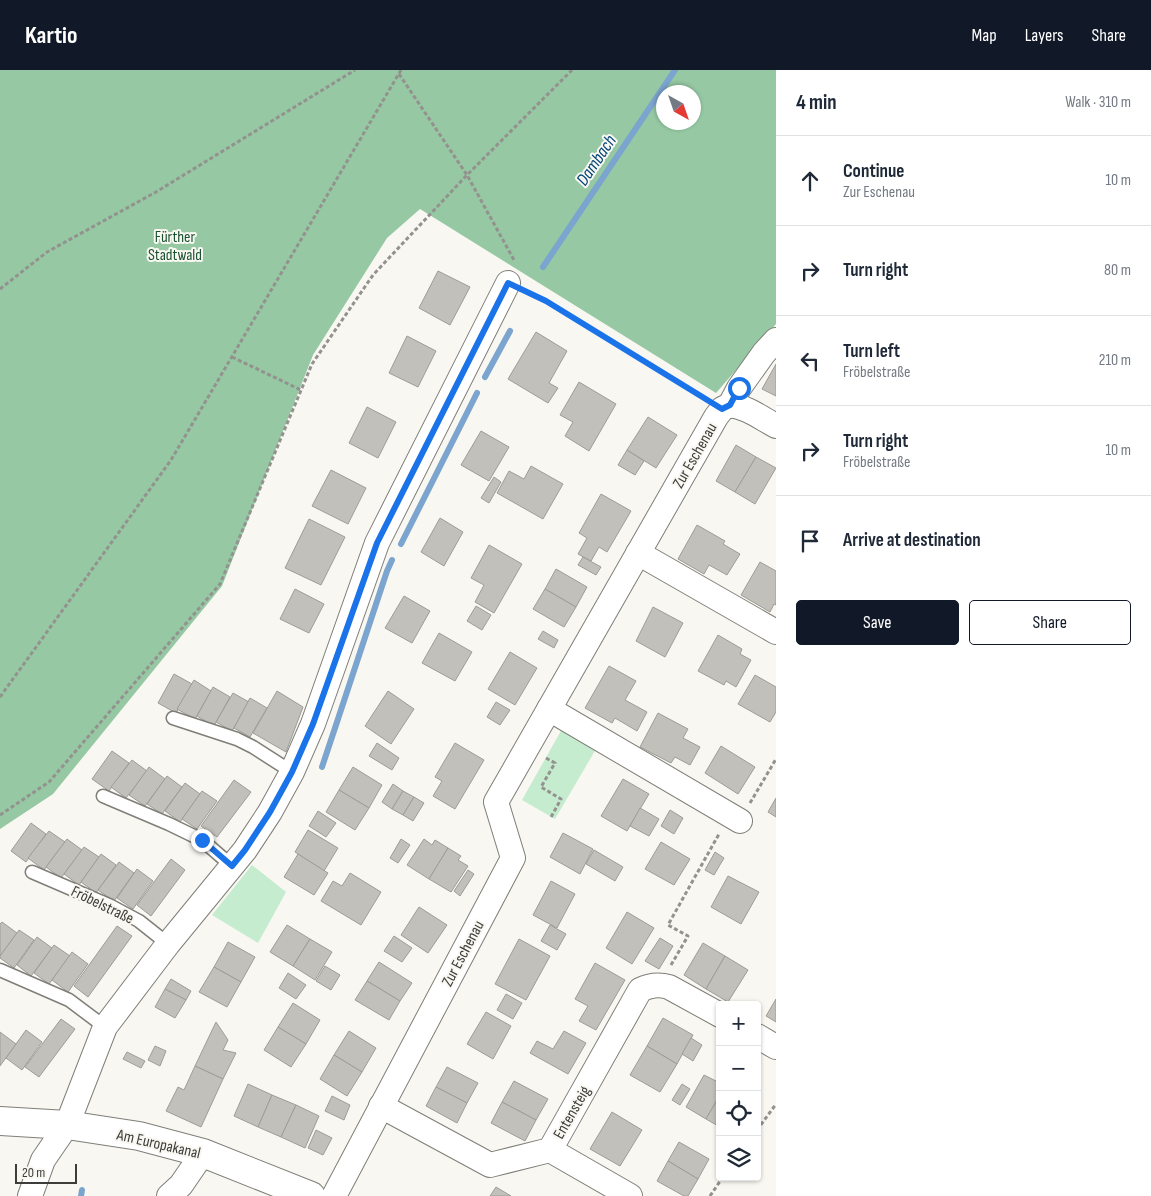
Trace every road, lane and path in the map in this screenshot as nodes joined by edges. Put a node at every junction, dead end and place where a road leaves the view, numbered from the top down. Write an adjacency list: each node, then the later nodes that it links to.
1 (355, 70): 6 (path)
2 (572, 70): 4 (path)
3 (400, 72): 4 (path); 8 (path)
4 (467, 175): 5 (path); 9 (path)
5 (508, 283): 10 (path); 19 (street)
6 (0, 289)
7 (776, 340): 10 (street, Zur Eschenau)
8 (232, 357): 9 (path); 14 (path)
9 (301, 390): 21 (path)
10 (726, 407): 11 (street); 12 (street, Zur Eschenau)
11 (776, 426)
12 (638, 553): 13 (street); 15 (street, Zur Eschenau)
13 (776, 632)
14 (0, 697)
15 (550, 709): 22 (street); 34 (street, Zur Eschenau)
16 (173, 718): 19 (lane)
17 (544, 756): 23 (path)
18 (776, 759): 22 (path)
19 (292, 772): 24 (street)
20 (103, 796): 24 (lane)
21 (0, 815)
22 (735, 818): 28 (path)
23 (550, 819)
24 (232, 866): 26 (street)
25 (32, 872): 26 (lane, Fröbelstraße)
26 (168, 944): 30 (street)
27 (0, 970): 30 (lane)
28 (660, 985): 29 (street); 38 (street, Entensteig)
29 (716, 1013)
30 (105, 1027): 36 (street)
31 (761, 1038): 32 (street)
32 (776, 1047)
33 (776, 1104): 37 (path)
34 (381, 1106): 38 (street, Entensteig); 44 (street, Zur Eschenau)
35 (0, 1121): 36 (main road, Am Europakanal)
36 (67, 1125): 39 (main road, Am Europakanal); 41 (street)
37 (761, 1125)
38 (550, 1150): 45 (street)
39 (203, 1153): 42 (street); 43 (main road, Am Europakanal)
40 (720, 1181): 46 (path)
41 (30, 1196)
42 (169, 1196)
43 (311, 1196)
44 (334, 1196)
45 (630, 1196)
46 (710, 1196)

